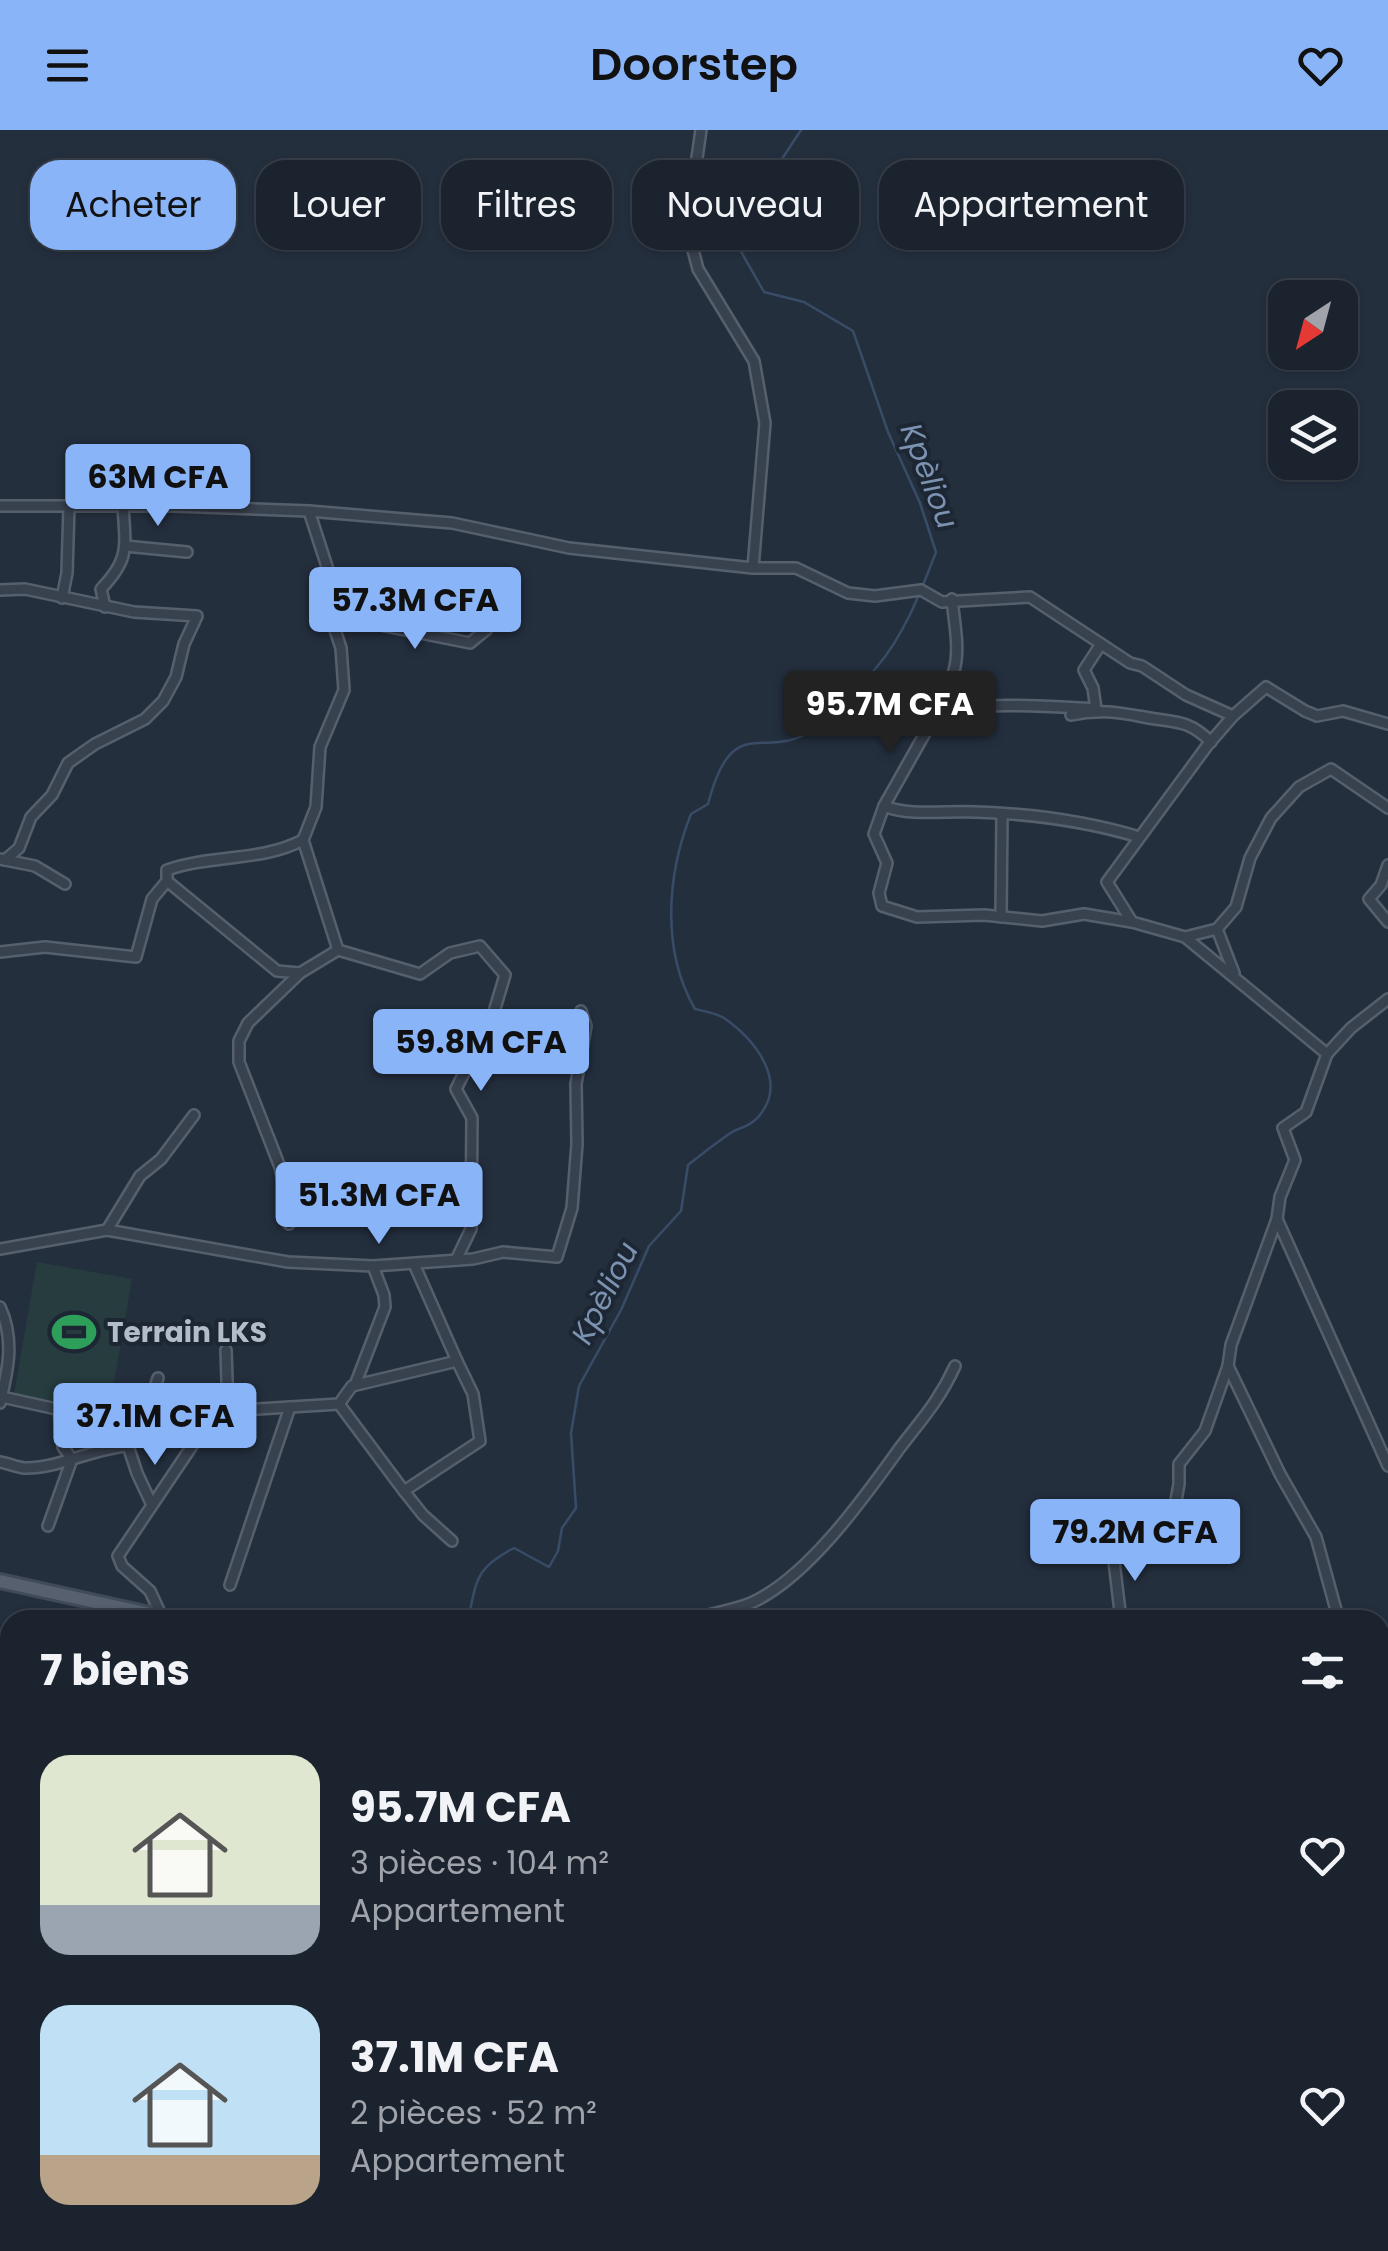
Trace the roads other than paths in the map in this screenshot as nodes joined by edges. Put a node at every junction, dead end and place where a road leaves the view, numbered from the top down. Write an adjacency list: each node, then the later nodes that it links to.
1 (700, 130): 8 (street)
2 (0, 506): 3 (street)
3 (69, 506): 4 (street); 10 (street)
4 (123, 506): 5 (street); 6 (street)
5 (310, 511): 8 (street); 13 (street)
6 (126, 546): 7 (street); 12 (street)
7 (187, 552)
8 (753, 568): 11 (street)
9 (0, 590): 10 (street)
10 (62, 598): 12 (street)
11 (952, 599): 15 (street); 19 (street)
12 (105, 607): 27 (street)
13 (330, 615): 14 (street); 26 (street)
14 (487, 630)
15 (1100, 644): 16 (street); 18 (street)
16 (1096, 709): 17 (street); 19 (street); 21 (street)
17 (1071, 715)
18 (1233, 716): 20 (street); 21 (street)
19 (933, 720): 22 (street)
20 (1388, 724)
21 (1211, 742): 25 (street)
22 (884, 806): 24 (street); 31 (street)
23 (1388, 808): 34 (street)
24 (1002, 814): 25 (street); 31 (street)
25 (1139, 837): 32 (street)
26 (303, 840): 29 (street); 36 (street)
27 (3, 859): 30 (street)
28 (1388, 866): 33 (street)
29 (167, 881): 37 (street); 38 (street)
30 (65, 884)
31 (1000, 918): 32 (street)
32 (1132, 922): 35 (street)
33 (1388, 922)
34 (1216, 929): 35 (street); 39 (street)
35 (1186, 937): 39 (street)
36 (338, 950): 38 (street); 48 (street)
37 (0, 952)
38 (300, 972): 45 (street)
39 (1235, 976): 42 (street)
40 (1388, 999): 42 (street)
41 (581, 1011): 48 (street)
42 (1327, 1054): 44 (street)
43 (194, 1115): 46 (street)
44 (1277, 1219): 55 (street); 68 (street)
45 (289, 1224)
46 (107, 1230): 47 (street); 50 (street)
47 (0, 1249)
48 (456, 1260): 49 (street)
49 (414, 1264): 50 (street); 53 (street)
50 (373, 1266): 57 (street)
51 (0, 1307): 58 (street)
52 (226, 1350): 62 (street)
53 (457, 1361): 57 (street); 69 (street)
54 (954, 1366): 77 (street)
55 (1228, 1366): 78 (street); 79 (street)
56 (158, 1378): 63 (street)
57 (355, 1386): 59 (street)
58 (1, 1400): 61 (street)
59 (339, 1404): 60 (street); 69 (street)
60 (290, 1407): 62 (street); 74 (street)
61 (60, 1410): 63 (street); 66 (street)
62 (228, 1411): 64 (street)
63 (141, 1431): 64 (street); 65 (street)
64 (198, 1437): 70 (street)
65 (128, 1446): 66 (street); 70 (street)
66 (72, 1459): 67 (street); 71 (street)
67 (0, 1462)
68 (1388, 1466)
69 (404, 1491): 72 (street)
70 (151, 1503): 76 (street)
71 (48, 1526)
72 (452, 1541)
73 (0, 1581): 75 (main road)
74 (230, 1584)
75 (133, 1610)
76 (164, 1610)
77 (725, 1610)
78 (1120, 1610)
79 (1336, 1610)

